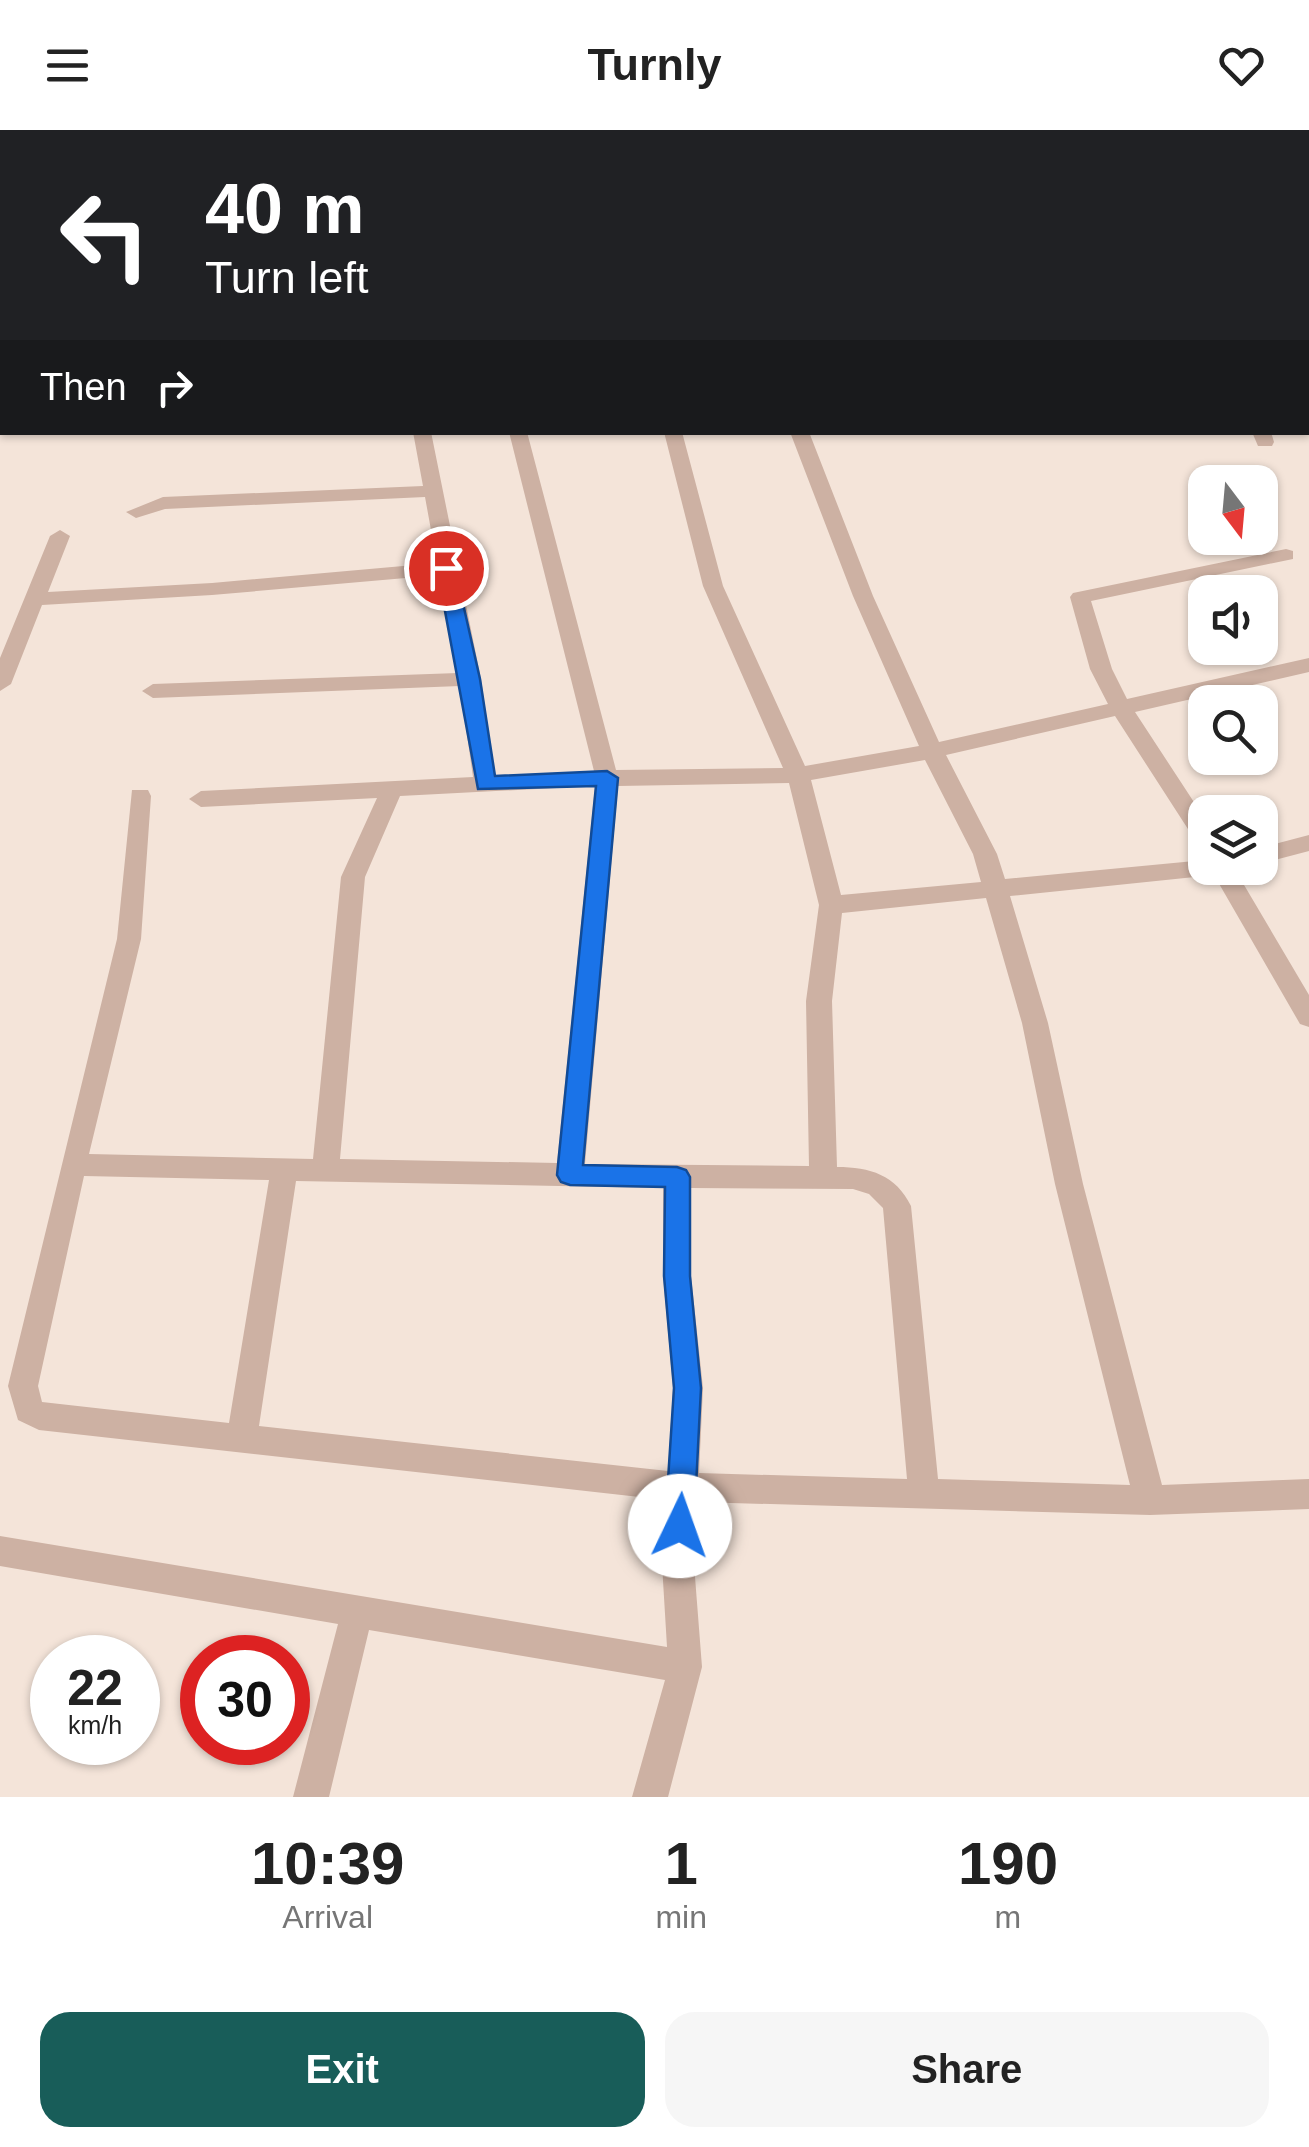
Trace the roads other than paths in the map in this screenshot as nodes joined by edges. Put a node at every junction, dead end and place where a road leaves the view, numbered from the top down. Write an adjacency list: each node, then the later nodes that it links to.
1 (423, 435): 5 (street)
2 (519, 435): 18 (street)
3 (674, 435): 17 (street)
4 (800, 435): 16 (street)
5 (432, 491): 6 (street); 9 (street)
6 (136, 512)
7 (60, 536): 10 (street)
8 (1286, 555): 15 (street)
9 (446, 568): 10 (street); 12 (street)
10 (34, 599): 13 (street)
11 (1309, 664): 15 (street)
12 (470, 679): 14 (street); 19 (street)
13 (0, 684)
14 (153, 691)
15 (1121, 708): 16 (street); 23 (street)
16 (932, 751): 17 (street); 28 (street)
17 (798, 775): 18 (street); 29 (street)
18 (607, 778): 19 (street); 34 (street)
19 (486, 784): 20 (street)
20 (392, 789): 22 (street); 33 (street)
21 (140, 796): 31 (street)
22 (201, 799)
23 (1188, 811)
24 (1309, 843): 25 (street)
25 (1278, 851)
26 (1188, 870): 28 (street)
27 (1232, 885): 30 (street)
28 (995, 887): 29 (street); 41 (street)
29 (831, 905): 35 (street)
30 (1309, 1016)
31 (74, 1165): 32 (street); 37 (street)
32 (284, 1170): 33 (street); 37 (street)
33 (325, 1170): 34 (street)
34 (570, 1175): 36 (street)
35 (823, 1176): 36 (street); 39 (street)
36 (677, 1177): 38 (street)
37 (242, 1440): 38 (street)
38 (681, 1487): 39 (street); 44 (street)
39 (924, 1494): 41 (street)
40 (1309, 1494): 41 (street)
41 (1150, 1500)
42 (0, 1551): 43 (street)
43 (357, 1613): 44 (street); 45 (street)
44 (685, 1667): 46 (street)
45 (311, 1797)
46 (650, 1797)

